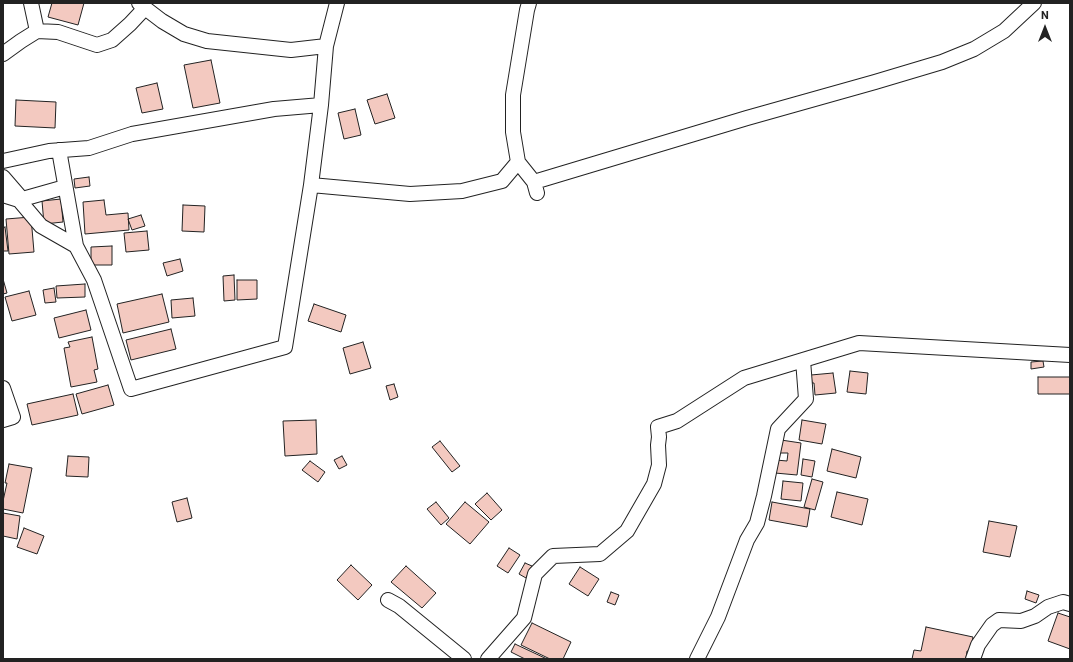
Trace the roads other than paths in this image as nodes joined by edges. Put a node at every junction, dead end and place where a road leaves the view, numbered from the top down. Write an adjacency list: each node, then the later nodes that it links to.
1 (32, 3): 6 (street)
2 (337, 3): 7 (street)
3 (529, 3): 12 (street)
4 (1034, 3): 12 (street)
5 (142, 6): 6 (street); 7 (street)
6 (37, 31): 8 (street)
7 (326, 46): 9 (street)
8 (3, 54)
9 (320, 105): 10 (street); 14 (street)
10 (59, 150): 11 (street); 15 (street)
11 (3, 161)
12 (518, 162): 14 (street)
13 (3, 177): 17 (street)
14 (311, 185): 18 (street)
15 (65, 187): 17 (street); 18 (street)
16 (3, 195): 17 (street)
17 (21, 200): 18 (street)
18 (76, 246)
19 (1070, 355): 20 (street)
20 (803, 360): 26 (street); 27 (street)
21 (3, 388): 22 (street)
22 (3, 420)
23 (388, 600): 25 (street)
24 (1070, 604): 28 (street)
25 (464, 659)
26 (488, 659)
27 (697, 659)
28 (973, 659)

